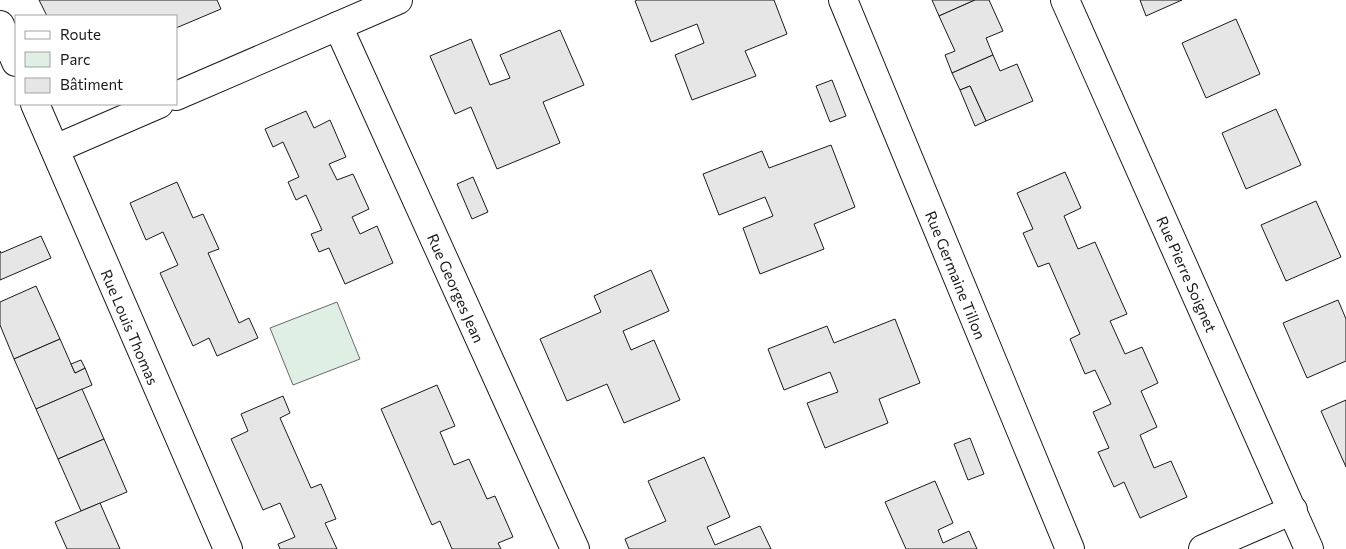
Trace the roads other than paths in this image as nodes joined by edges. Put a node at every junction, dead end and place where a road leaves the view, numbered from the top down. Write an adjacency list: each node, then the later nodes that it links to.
1 (398, 0): 5 (street)
2 (843, 0): 14 (street, Rue Germaine Tillon)
3 (1065, 0): 11 (street, Rue Pierre Soignet)
4 (0, 25): 6 (street)
5 (338, 26): 7 (street); 13 (street, Rue Georges Jean)
6 (15, 60)
7 (178, 95)
8 (34, 105): 10 (street, Rue Louis Thomas)
9 (157, 105): 10 (street)
10 (54, 149): 12 (street, Rue Louis Thomas)
11 (1293, 510): 15 (street); 16 (street, Rue Pierre Soignet)
12 (228, 549)
13 (575, 549)
14 (1070, 549)
15 (1203, 549)
16 (1309, 549)

